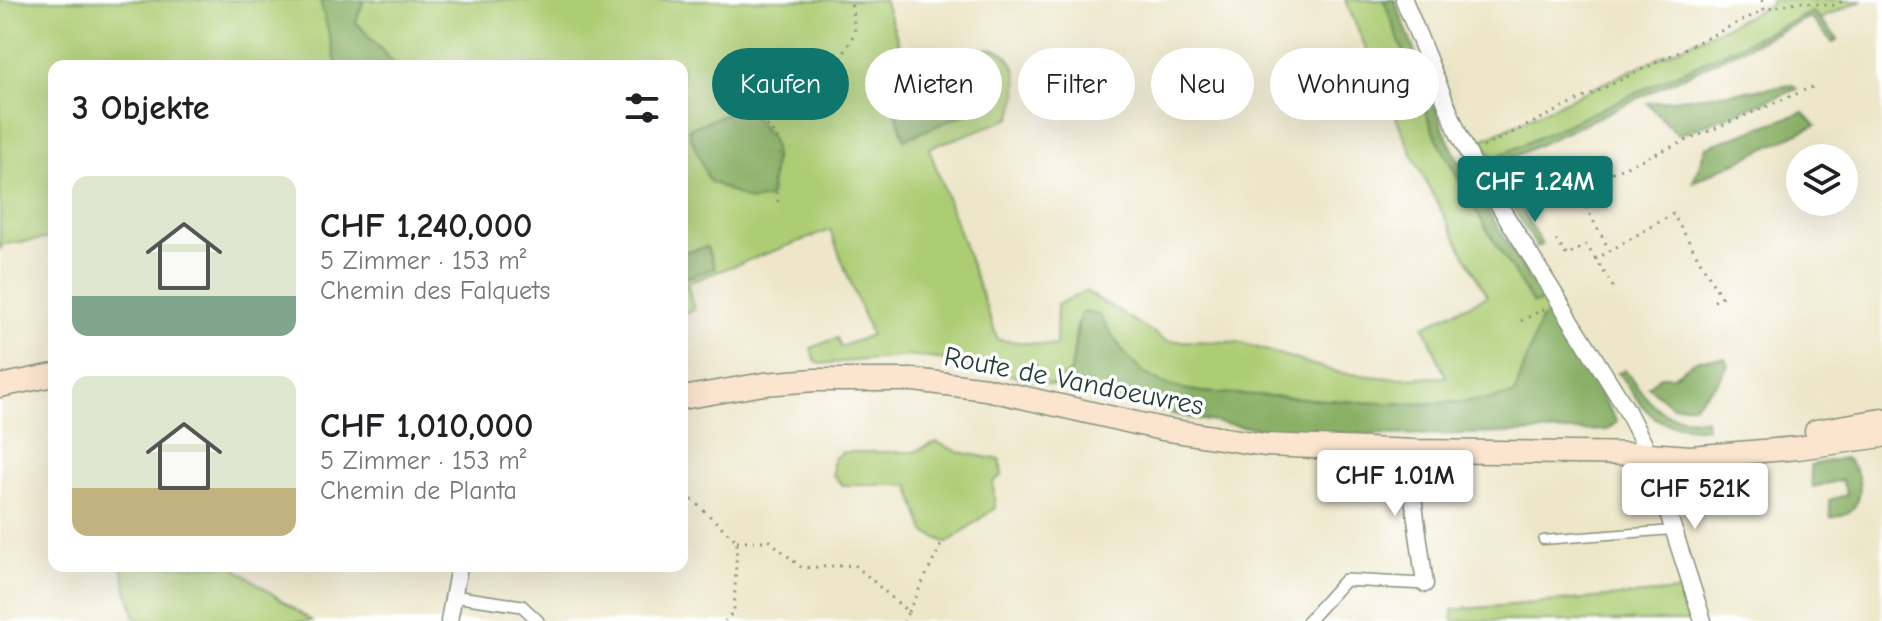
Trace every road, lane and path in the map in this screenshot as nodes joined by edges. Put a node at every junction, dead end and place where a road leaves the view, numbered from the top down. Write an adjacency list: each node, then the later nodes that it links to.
1 (851, 0): 8 (path)
2 (1404, 0): 7 (street)
3 (1762, 0): 5 (path)
4 (1846, 0): 5 (path)
5 (1764, 10): 7 (path)
6 (1817, 85): 10 (path)
7 (1468, 154): 13 (street)
8 (778, 202)
9 (1556, 240): 11 (path)
10 (1610, 251): 11 (path); 14 (path)
11 (1596, 259): 12 (path)
12 (1613, 287)
13 (1558, 301): 15 (path); 23 (street)
14 (1711, 303)
15 (1521, 321)
16 (48, 376): 17 (main road)
17 (0, 386)
18 (688, 397): 22 (main road, Route de Vandoeuvres)
19 (1882, 420): 21 (main road)
20 (1882, 436): 21 (main road)
21 (1797, 442): 23 (main road)
22 (1416, 451): 23 (main road, Route de Vandoeuvres); 30 (street)
23 (1649, 454): 25 (street)
24 (688, 495): 27 (path)
25 (1674, 530): 26 (lane); 38 (street)
26 (1543, 540)
27 (737, 541): 32 (path); 35 (path)
28 (943, 541): 32 (path)
29 (458, 572): 31 (street)
30 (1425, 584): 37 (street)
31 (453, 596): 33 (street); 34 (street)
32 (908, 612): 36 (path)
33 (449, 621)
34 (538, 621)
35 (725, 621)
36 (904, 621)
37 (1308, 621)
38 (1703, 621)

